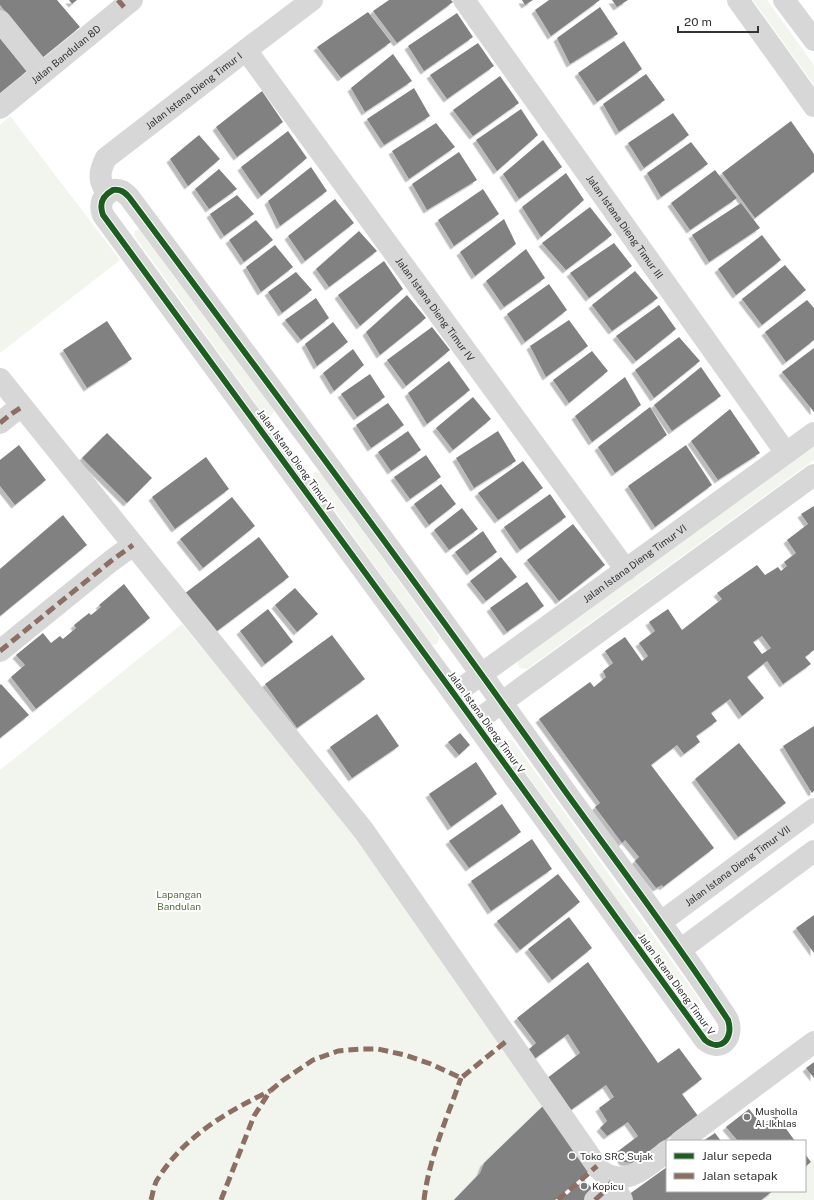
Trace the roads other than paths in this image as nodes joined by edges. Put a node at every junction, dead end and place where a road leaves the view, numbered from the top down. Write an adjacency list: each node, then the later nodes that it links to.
1 (312, 0): 8 (street, Jalan Istana Dieng Timur I)
2 (464, 0): 19 (street, Jalan Istana Dieng Timur III)
3 (738, 0): 10 (street)
4 (784, 0): 7 (street)
5 (125, 2): 9 (street, Jalan Bandulan 8D)
6 (0, 21): 9 (street)
7 (814, 40)
8 (246, 50): 12 (street, Jalan Istana Dieng Timur I); 22 (street, Jalan Istana Dieng Timur IV)
9 (42, 73): 11 (street, Jalan Bandulan 8D)
10 (814, 106)
11 (0, 108)
12 (107, 193): 16 (street, Jalan Istana Dieng Timur V); 18 (street, Jalan Istana Dieng Timur V)
13 (0, 379): 14 (street)
14 (22, 407): 15 (street); 21 (street)
15 (0, 423)
16 (305, 433): 18 (street, Jalan Istana Dieng Timur V); 24 (street, Jalan Istana Dieng Timur V)
17 (814, 433): 19 (street, Jalan Istana Dieng Timur VI)
18 (278, 453): 25 (street, Jalan Istana Dieng Timur V)
19 (786, 453): 22 (street, Jalan Istana Dieng Timur VI)
20 (814, 476): 26 (street)
21 (133, 545): 23 (street); 35 (street)
22 (626, 570): 24 (street, Jalan Istana Dieng Timur VI)
23 (0, 651)
24 (482, 673): 25 (street, Jalan Istana Dieng Timur VI); 26 (street, Jalan Istana Dieng Timur V)
25 (454, 694): 27 (street, Jalan Istana Dieng Timur V)
26 (502, 702): 27 (street); 30 (street, Jalan Istana Dieng Timur V)
27 (475, 722): 31 (street, Jalan Istana Dieng Timur V)
28 (814, 809): 30 (street, Jalan Istana Dieng Timur VII)
29 (814, 851): 31 (street)
30 (661, 922): 31 (street, Jalan Istana Dieng Timur V)
31 (680, 950)
32 (814, 1042): 33 (street)
33 (682, 1140)
34 (666, 1152): 35 (street)
35 (614, 1178): 36 (street); 37 (street)
36 (595, 1200)
37 (622, 1200)

